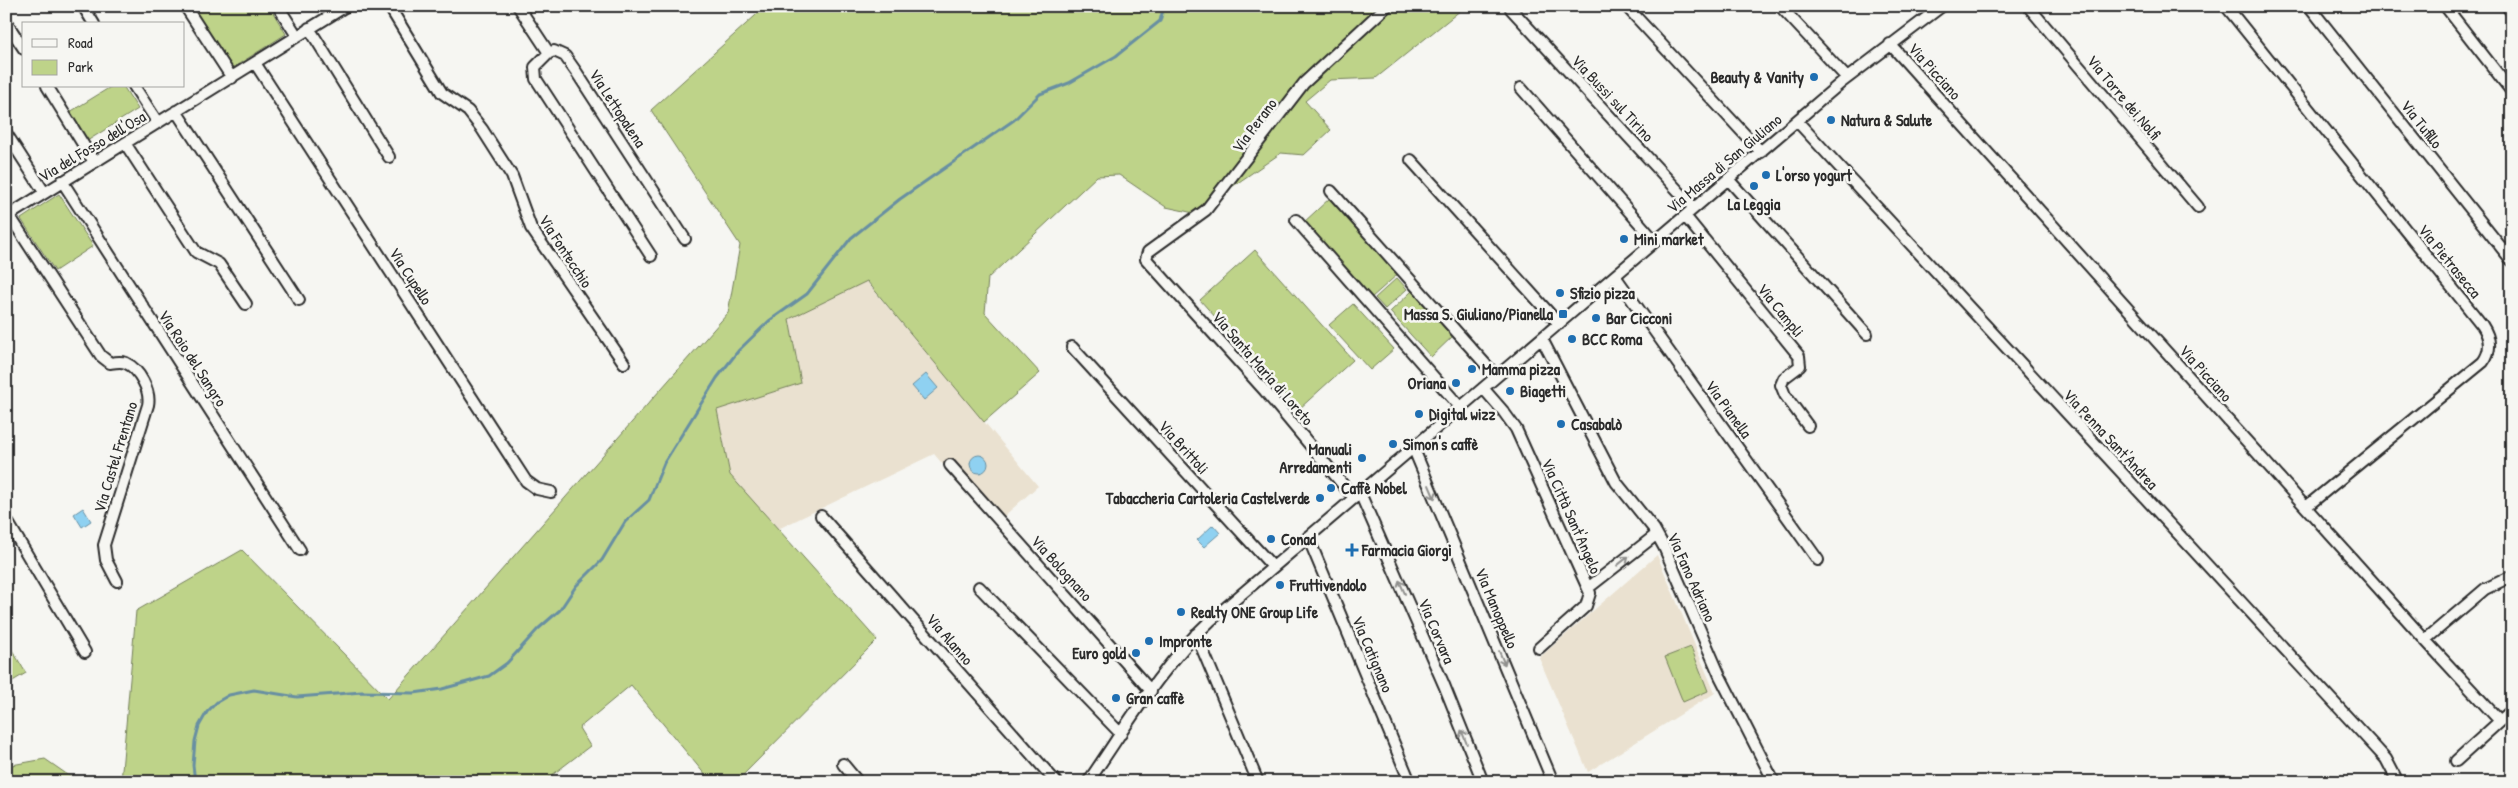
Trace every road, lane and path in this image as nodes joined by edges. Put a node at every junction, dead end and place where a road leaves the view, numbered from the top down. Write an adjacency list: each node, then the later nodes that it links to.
1 (83, 6): 19 (street)
2 (185, 6): 26 (street)
3 (278, 6): 21 (street)
4 (346, 6): 20 (street, Via del Fosso dell'Osa)
5 (389, 6): 62 (street, Via Fontecchio)
6 (518, 6): 24 (street)
7 (1387, 6): 53 (street, Via Perano)
8 (1626, 6): 37 (street)
9 (1780, 6): 27 (street)
10 (1942, 6): 22 (street, Via Massa di San Giuliano)
11 (2028, 6): 45 (street, Via Torre dei Nolfi)
12 (2226, 6): 71 (street, Via Pietrasecca)
13 (2309, 6): 54 (street, Via Tufillo)
14 (2445, 6): 31 (street)
15 (2507, 6): 17 (street)
16 (1511, 9): 46 (street, Via Bussi sul Tirino)
17 (2512, 12)
18 (6, 22): 23 (street)
19 (93, 22)
20 (309, 28): 21 (street, Via del Fosso dell'Osa); 38 (street)
21 (297, 36): 25 (street, Via del Fosso dell'Osa)
22 (1890, 44): 27 (street, Via Massa di San Giuliano); 71 (street, Via Picciano)
23 (22, 46)
24 (549, 53): 50 (street, Via Lettopalena); 52 (street)
25 (255, 63): 26 (street, Via del Fosso dell'Osa); 69 (street, Via Cupello)
26 (232, 78): 32 (street, Via del Fosso dell'Osa)
27 (1847, 78): 33 (street, Via Massa di San Giuliano)
28 (48, 88): 40 (street)
29 (135, 88): 34 (street)
30 (1521, 88): 51 (street)
31 (2512, 92)
32 (176, 112): 34 (street, Via del Fosso dell'Osa); 56 (street)
33 (1797, 121): 37 (street, Via Massa di San Giuliano); 101 (street, Via Penna Sant'Andrea)
34 (158, 123): 36 (street, Via del Fosso dell'Osa)
35 (6, 134): 44 (street)
36 (125, 144): 40 (street, Via del Fosso dell'Osa); 57 (street)
37 (1761, 152): 41 (street, Via Massa di San Giuliano)
38 (389, 156)
39 (1411, 160): 58 (street)
40 (94, 162): 42 (street, Via del Fosso dell'Osa)
41 (1728, 179): 46 (street, Via Massa di San Giuliano); 59 (street)
42 (62, 181): 44 (street, Via del Fosso dell'Osa); 76 (street, Via Roio del Sangro)
43 (1331, 191): 63 (street)
44 (44, 192): 47 (street, Via del Fosso dell'Osa)
45 (2198, 207)
46 (1694, 208): 48 (street, Via Massa di San Giuliano)
47 (8, 216): 80 (street, Via Castel Frentano)
48 (1685, 216): 51 (street, Via Massa di San Giuliano); 66 (street, Via Campli)
49 (1296, 220): 65 (street)
50 (685, 239)
51 (1656, 241): 55 (street, Via Massa di San Giuliano)
52 (651, 256)
53 (1147, 261): 70 (street, Via Santa Maria di Loreto)
54 (2512, 261)
55 (1616, 276): 58 (street, Via Massa di San Giuliano); 77 (street, Via Pianella)
56 (299, 300)
57 (246, 304)
58 (1559, 324): 60 (street, Via Massa di San Giuliano)
59 (1867, 334)
60 (1542, 339): 63 (street, Via Massa di San Giuliano); 74 (street, Via Fano Adriano)
61 (1072, 347): 78 (street, Via Brittoli)
62 (624, 363)
63 (1496, 376): 64 (street, Via Massa di San Giuliano)
64 (1483, 388): 65 (street, Via Massa di San Giuliano); 82 (street, Via Città Sant'Angelo)
65 (1460, 407): 67 (street, Via Massa di San Giuliano)
66 (1808, 426)
67 (1413, 447): 70 (street, Via Massa di San Giuliano); 99 (street, Via Manoppello, one-way to 99)
68 (950, 465): 87 (street, Via Bolognano)
69 (551, 492)
70 (1356, 496): 75 (street, Via Massa di San Giuliano); 98 (street, Via Corvara, one-way to 70)
71 (2306, 507): 84 (street, Via Picciano)
72 (821, 516): 94 (street, Via Alanno)
73 (6, 519): 86 (street)
74 (1657, 534): 82 (street, one-way to 74); 100 (street, Via Fano Adriano)
75 (1308, 537): 78 (street, Via Massa di San Giuliano); 97 (street, Via Catignano)
76 (300, 550)
77 (1818, 560)
78 (1273, 567): 83 (street, Via Massa di San Giuliano)
79 (2512, 576): 84 (street)
80 (117, 581)
81 (979, 587): 90 (street)
82 (1588, 588): 85 (street, Via Città Sant'Angelo)
83 (1196, 634): 87 (street, Via Massa di San Giuliano); 96 (street)
84 (2424, 640): 89 (street, Via Picciano)
85 (1539, 648)
86 (85, 652)
87 (1151, 691): 90 (street, Via Massa di San Giuliano)
88 (2512, 710): 89 (street)
89 (2500, 721): 91 (street)
90 (1121, 734): 95 (street, Via Massa di San Giuliano)
91 (2456, 761)
92 (842, 764): 93 (street)
93 (858, 782)
94 (1056, 782)
95 (1088, 782)
96 (1258, 782)
97 (1410, 782)
98 (1483, 782)
99 (1553, 782)
100 (1774, 782)
101 (2398, 782)

